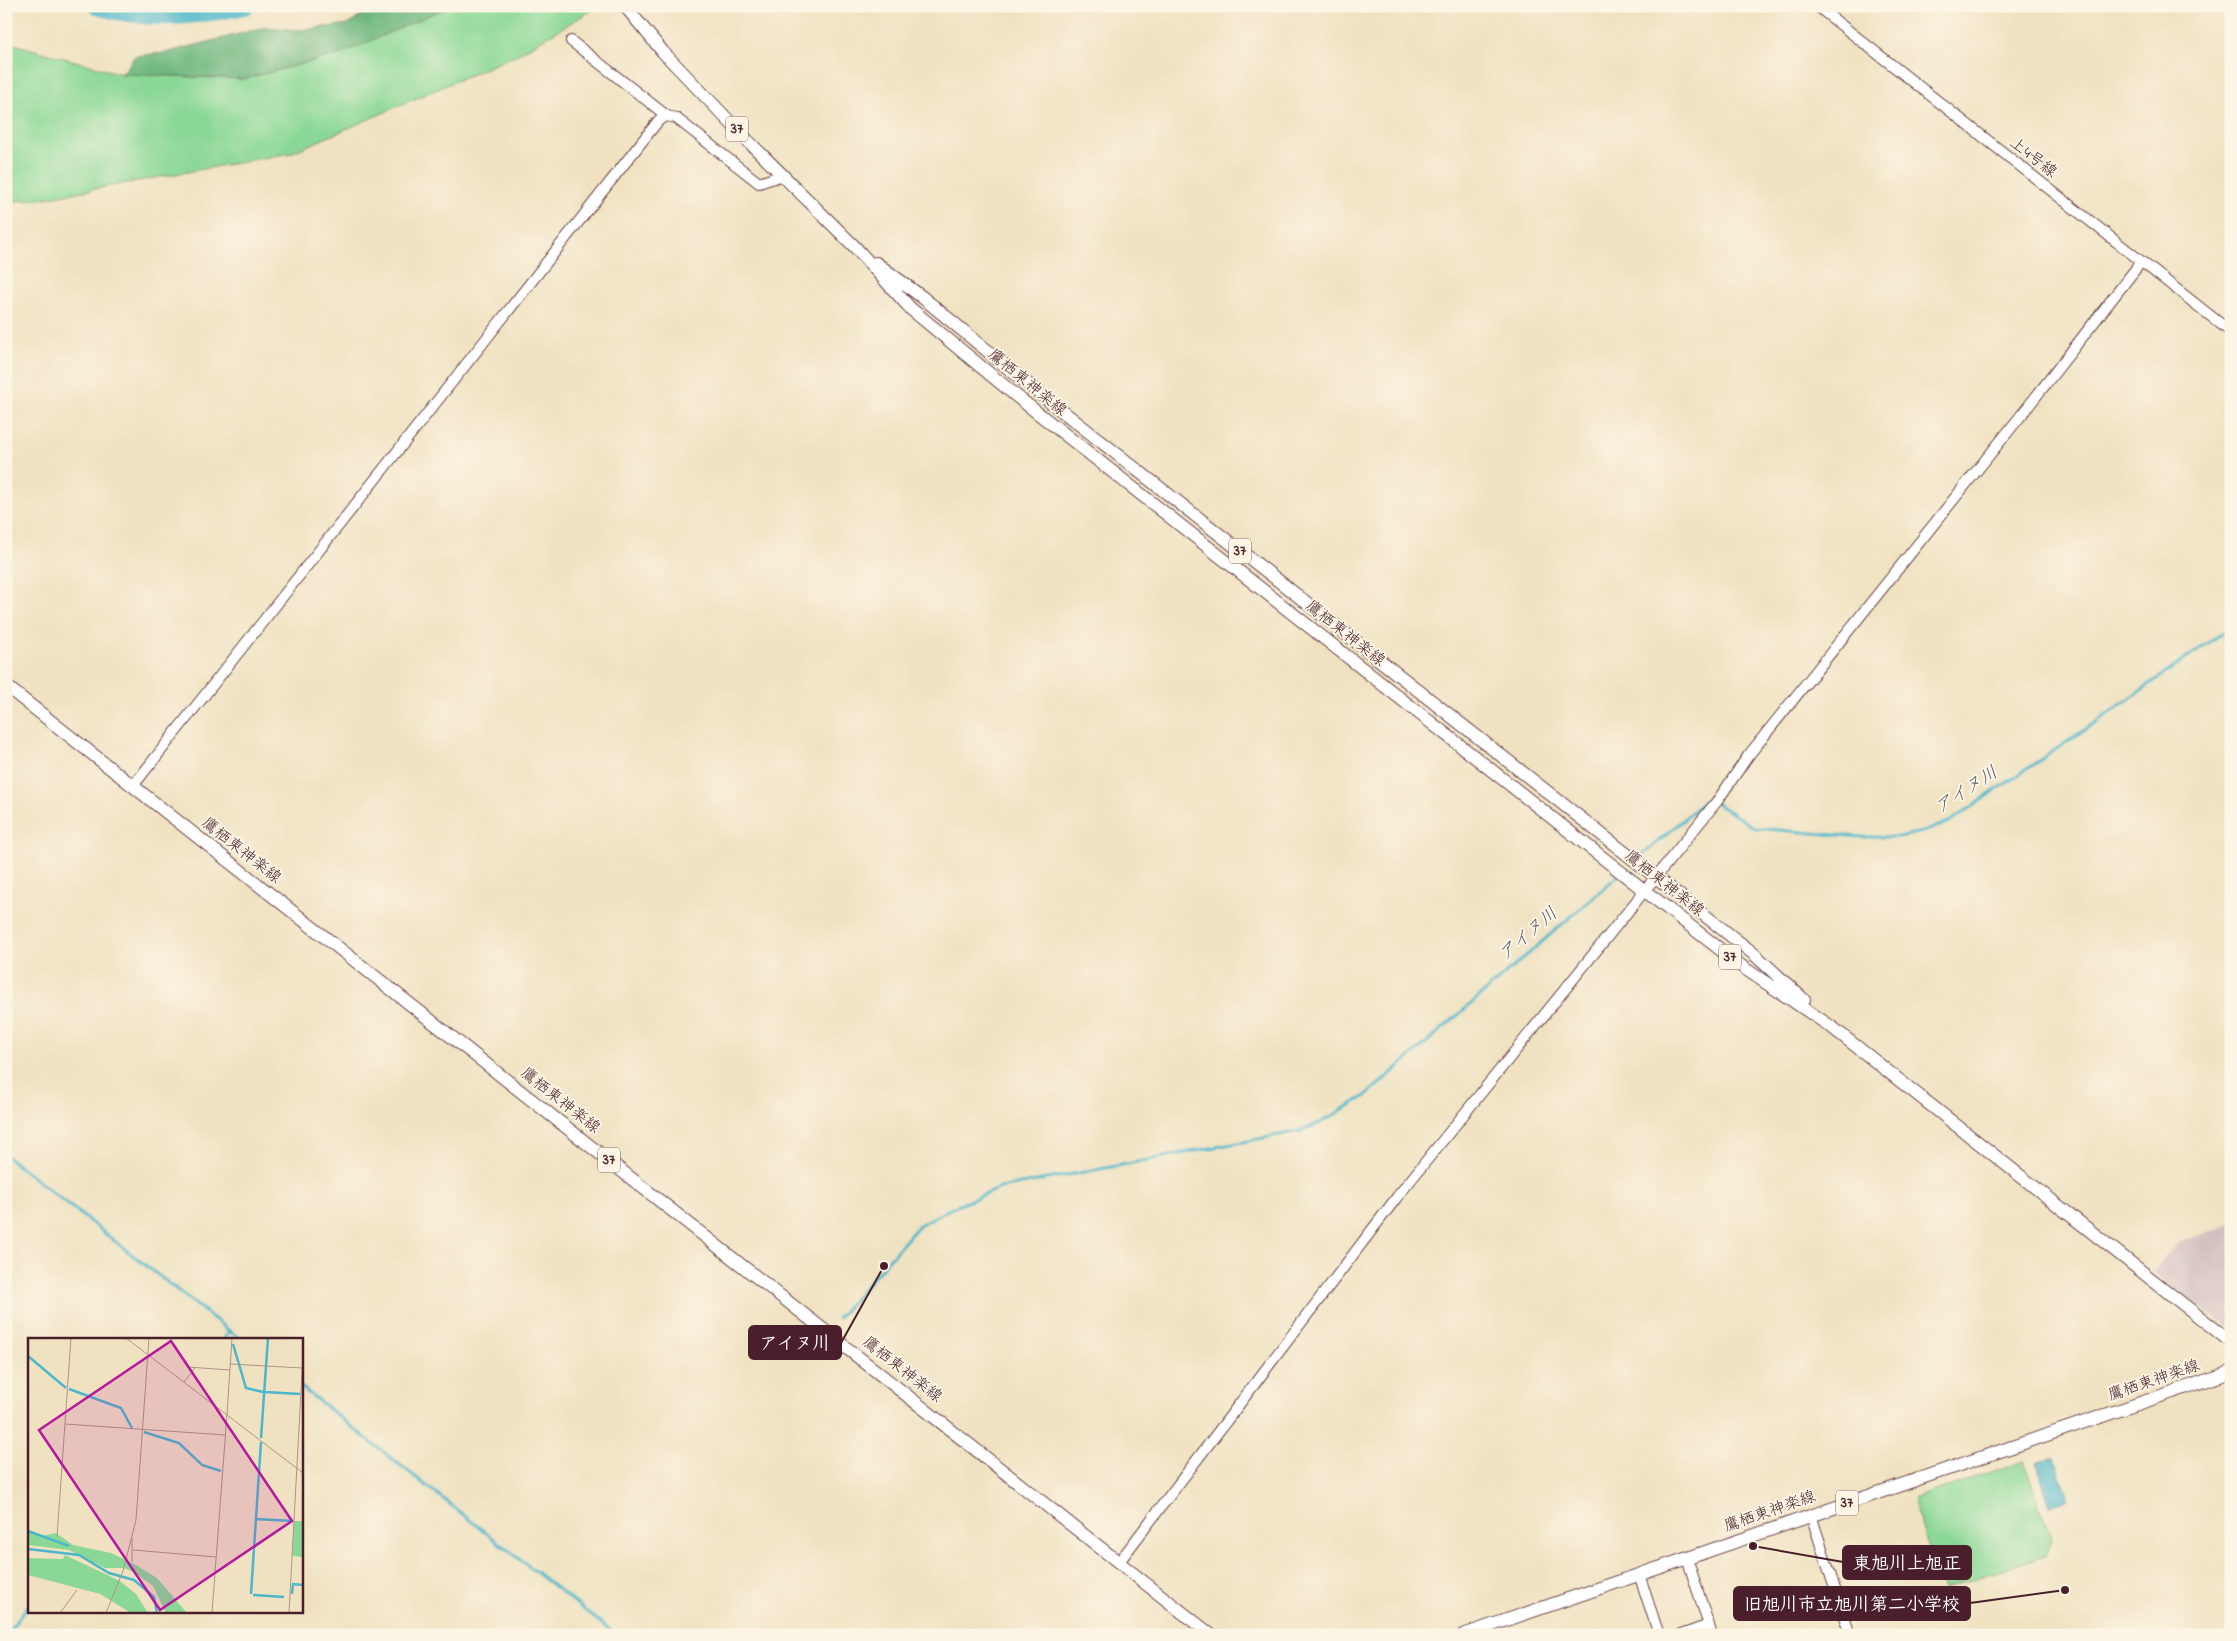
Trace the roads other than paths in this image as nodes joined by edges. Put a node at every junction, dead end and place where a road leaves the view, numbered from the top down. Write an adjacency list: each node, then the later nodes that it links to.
1 (625, 6): 5 (main road, 鷹栖東神楽線 / 37)
2 (1817, 6): 7 (street, 上4号線)
3 (571, 41): 4 (street)
4 (667, 116): 5 (street); 10 (street)
5 (783, 175): 6 (main road, 鷹栖東神楽線 / 37)
6 (854, 246): 11 (main road, 鷹栖東神楽線 / 37); 12 (main road, 鷹栖東神楽線 / 37)
7 (2141, 262): 8 (street, 上4号線); 11 (street)
8 (2231, 332)
9 (6, 686): 10 (main road, 鷹栖東神楽線 / 37)
10 (133, 786): 18 (main road, 鷹栖東神楽線 / 37)
11 (1655, 876): 12 (street); 13 (main road, 鷹栖東神楽線 / 37)
12 (1646, 891): 13 (main road, 鷹栖東神楽線 / 37); 18 (street)
13 (1833, 1028): 14 (main road, 鷹栖東神楽線 / 37)
14 (2231, 1342)
15 (2231, 1372): 16 (main road, 鷹栖東神楽線 / 37)
16 (1811, 1515): 17 (main road, 鷹栖東神楽線 / 37); 25 (street)
17 (1687, 1558): 19 (main road, 鷹栖東神楽線 / 37); 20 (street)
18 (1119, 1562): 21 (main road, 鷹栖東神楽線 / 37)
19 (1639, 1574): 22 (main road, 鷹栖東神楽線 / 37); 23 (street)
20 (1711, 1630): 24 (street)
21 (1211, 1635)
22 (1463, 1635)
23 (1659, 1635)
24 (1682, 1635)
25 (1850, 1635)
26 (1914, 1635): 27 (street)
27 (1926, 1635)

